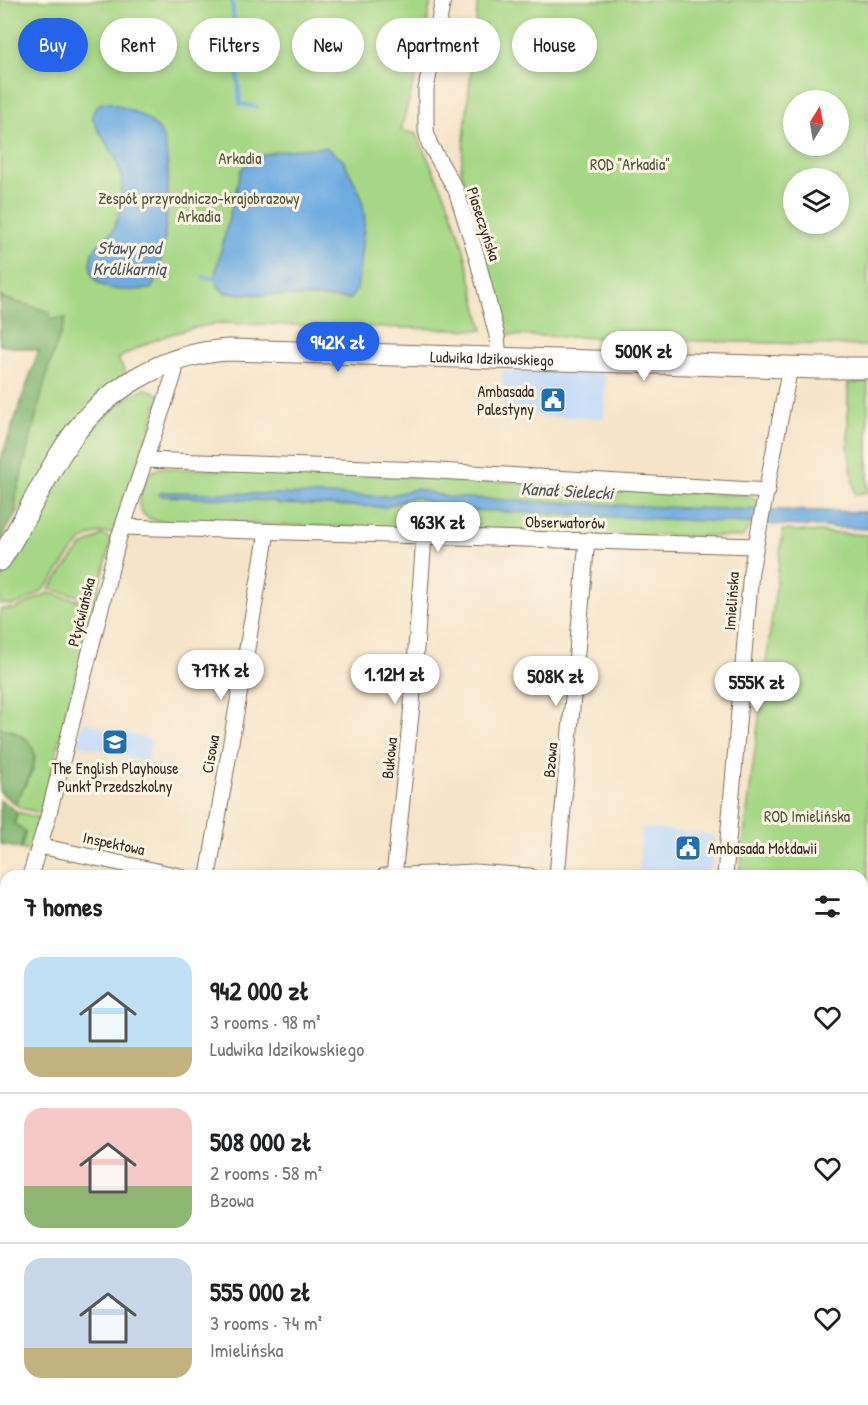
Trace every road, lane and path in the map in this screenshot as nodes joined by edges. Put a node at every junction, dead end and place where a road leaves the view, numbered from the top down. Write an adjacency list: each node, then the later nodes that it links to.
1 (443, 0): 2 (street, Piaseczyńska)
2 (500, 358): 3 (street, Ludwika Idzikowskiego); 4 (street, Ludwika Idzikowskiego)
3 (173, 361): 6 (street, Płyćwiańska); 13 (street, Ludwika Idzikowskiego)
4 (790, 367): 5 (street, Ludwika Idzikowskiego); 7 (street, Imielińska)
5 (868, 368)
6 (145, 460): 7 (street); 8 (street, Płyćwiańska)
7 (768, 491): 12 (street, Imielińska)
8 (123, 527): 9 (street, Obserwatorów); 14 (street, Płyćwiańska)
9 (267, 532): 10 (street, Obserwatorów); 17 (street, Cisowa)
10 (424, 536): 11 (street, Obserwatorów); 18 (street, Bukowa)
11 (587, 540): 12 (street, Obserwatorów); 19 (street, Bzowa)
12 (755, 546): 20 (street, Imielińska)
13 (0, 560)
14 (40, 846): 15 (street, Płyćwiańska); 16 (street, Inspektowa)
15 (32, 870)
16 (152, 870)
17 (209, 870)
18 (395, 870)
19 (558, 870)
20 (726, 870)

